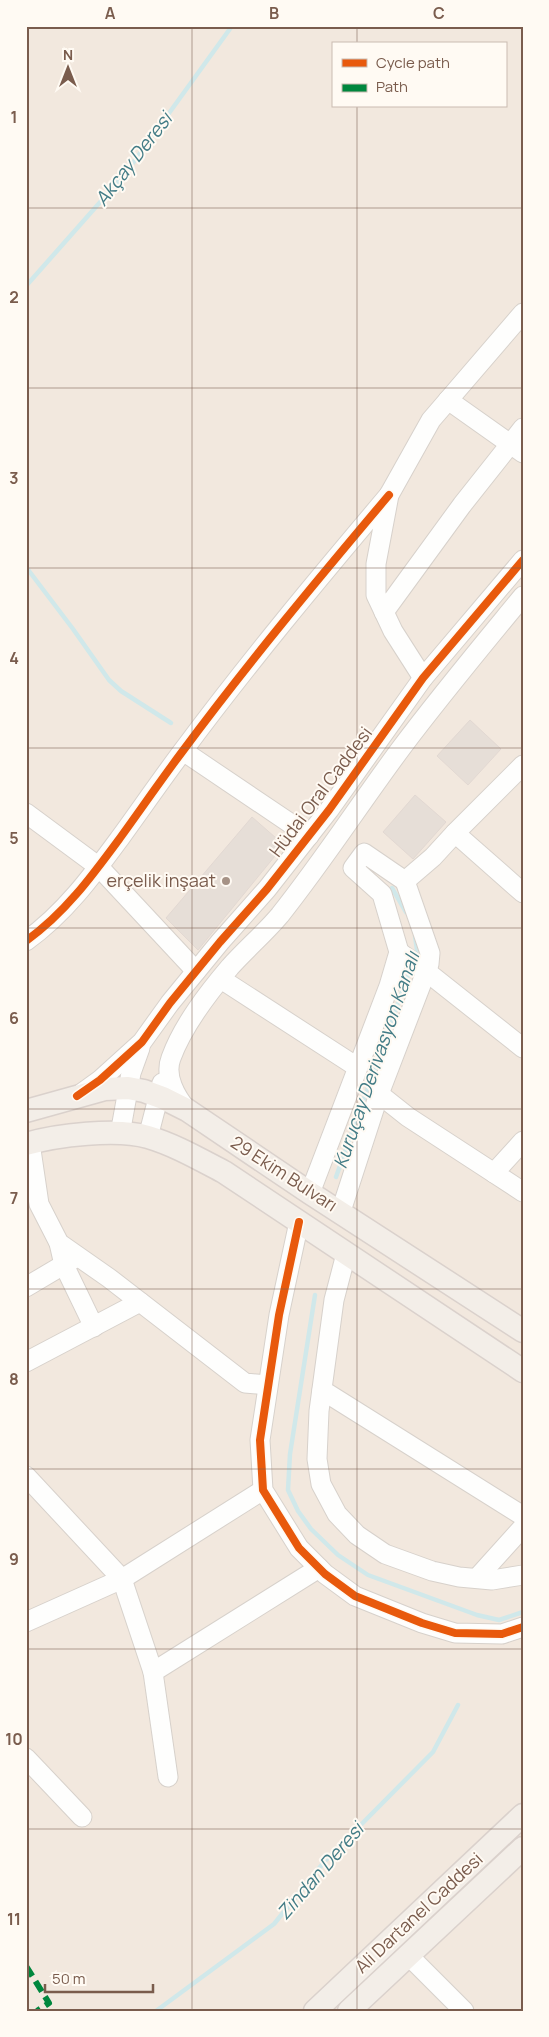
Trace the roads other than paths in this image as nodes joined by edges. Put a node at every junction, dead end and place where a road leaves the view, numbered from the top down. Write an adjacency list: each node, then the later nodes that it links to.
1 (523, 313): 2 (street)
2 (448, 400): 4 (street); 5 (street)
3 (523, 428): 4 (street)
4 (517, 448): 8 (street)
5 (390, 495): 8 (street); 10 (street)
6 (523, 560): 9 (street, Hüdai Oral Caddesi)
7 (523, 596): 22 (street)
8 (384, 612): 9 (street)
9 (423, 678): 14 (street, Hüdai Oral Caddesi)
10 (183, 750): 14 (street); 15 (street)
11 (523, 765): 13 (street)
12 (26, 813): 15 (street)
13 (455, 833): 16 (street); 17 (street)
14 (309, 836): 21 (street, Hüdai Oral Caddesi)
15 (99, 867): 18 (street); 21 (street)
16 (405, 880): 19 (street); 20 (street)
17 (523, 893)
18 (26, 941)
19 (402, 954): 20 (street); 26 (street)
20 (424, 970): 24 (street); 28 (street)
21 (196, 971): 23 (street, Hüdai Oral Caddesi)
22 (221, 979): 25 (street); 26 (street)
23 (142, 1042): 27 (street); 29 (street)
24 (523, 1048)
25 (172, 1055): 30 (street); 31 (street)
26 (357, 1067): 39 (street)
27 (128, 1088): 29 (main road, 29 Ekim Bulvarı); 30 (main road, 29 Ekim Bulvarı); 33 (street)
28 (379, 1094): 37 (street); 40 (street)
29 (77, 1096): 32 (main road, 29 Ekim Bulvarı)
30 (158, 1096): 31 (main road, 29 Ekim Bulvarı); 34 (street)
31 (186, 1110): 39 (main road, 29 Ekim Bulvarı)
32 (26, 1112)
33 (120, 1134): 34 (main road, 29 Ekim Bulvarı); 36 (main road, 29 Ekim Bulvarı)
34 (148, 1137): 41 (main road, 29 Ekim Bulvarı)
35 (523, 1141): 37 (street)
36 (28, 1143): 43 (street)
37 (494, 1174): 38 (street)
38 (523, 1192)
39 (310, 1193): 40 (main road, 29 Ekim Bulvarı)
40 (341, 1211): 47 (main road, 29 Ekim Bulvarı)
41 (299, 1222): 42 (main road, 29 Ekim Bulvarı); 50 (street)
42 (346, 1254): 49 (main road, 29 Ekim Bulvarı); 51 (street)
43 (71, 1261): 44 (street); 45 (street); 46 (street)
44 (26, 1287)
45 (140, 1302): 46 (street); 50 (street)
46 (94, 1327): 48 (street)
47 (523, 1330)
48 (26, 1362)
49 (523, 1371)
50 (267, 1385): 53 (street)
51 (322, 1390): 54 (street); 58 (street)
52 (26, 1476): 59 (street)
53 (263, 1490): 56 (street); 59 (street)
54 (523, 1516)
55 (523, 1527): 58 (street)
56 (319, 1568): 61 (street); 62 (street)
57 (523, 1576): 58 (street)
58 (477, 1578)
59 (122, 1579): 60 (street); 62 (street)
60 (26, 1622)
61 (523, 1627)
62 (153, 1672): 64 (street)
63 (26, 1758): 66 (street)
64 (168, 1777)
65 (523, 1815): 69 (main road, Ali Dartanel Caddesi)
66 (82, 1817)
67 (523, 1848): 68 (main road, Ali Dartanel Caddesi)
68 (408, 1956): 70 (main road, Ali Dartanel Caddesi); 71 (street)
69 (315, 2011)
70 (350, 2011)
71 (464, 2011)

